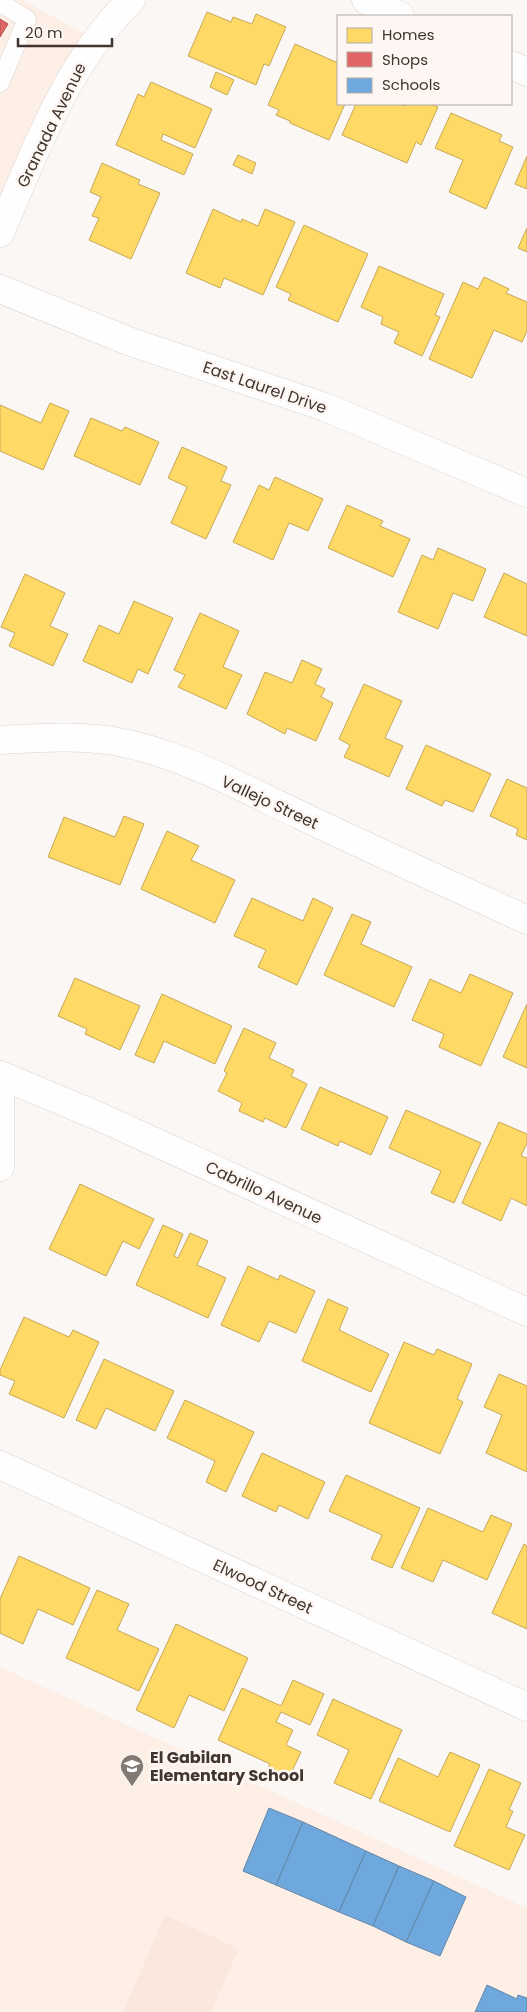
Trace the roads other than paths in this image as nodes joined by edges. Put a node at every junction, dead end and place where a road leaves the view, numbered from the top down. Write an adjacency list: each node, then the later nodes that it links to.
1 (131, 0): 8 (street, Granada Avenue)
2 (366, 0): 4 (street)
3 (0, 3): 7 (lane)
4 (398, 15)
5 (512, 65): 6 (street)
6 (527, 72)
7 (0, 83)
8 (0, 233)
9 (0, 289): 10 (street, East Laurel Drive)
10 (527, 492)
11 (0, 740): 12 (street, Vallejo Street)
12 (527, 920)
13 (0, 1075): 14 (street); 15 (street, Cabrillo Avenue)
14 (0, 1167)
15 (527, 1312)
16 (0, 1465): 17 (street, Elwood Street)
17 (527, 1706)

